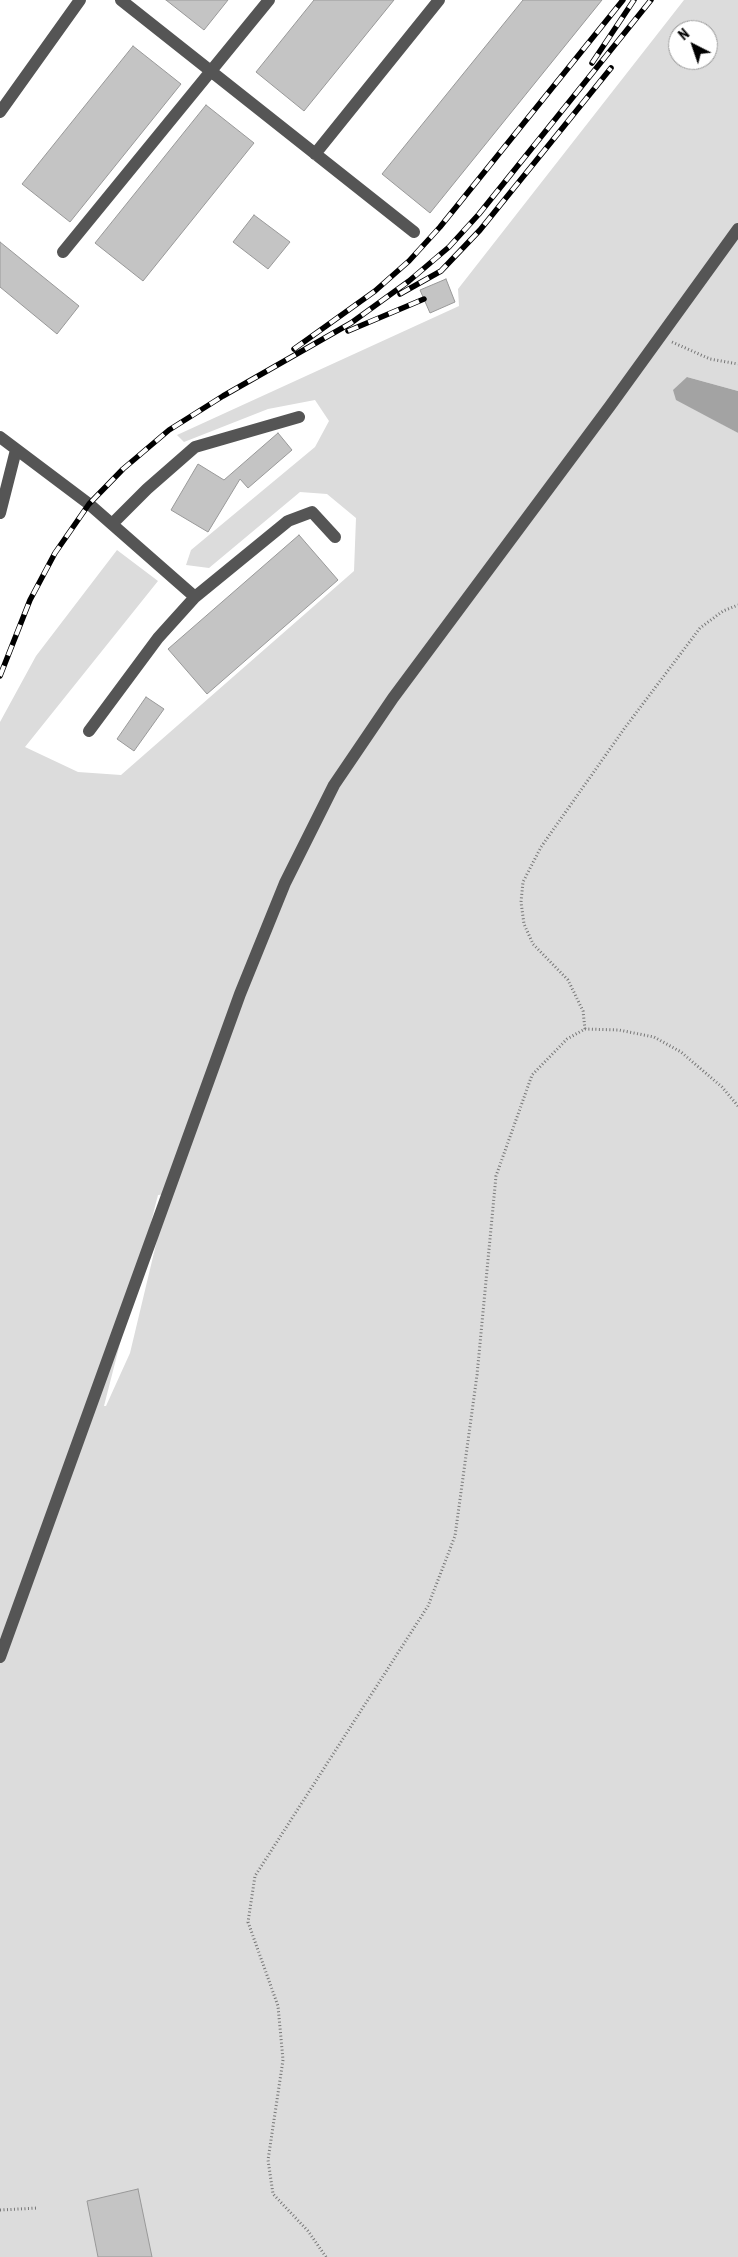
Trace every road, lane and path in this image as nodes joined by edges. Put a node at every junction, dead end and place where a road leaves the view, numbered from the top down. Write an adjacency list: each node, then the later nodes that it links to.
1 (80, 0): 6 (street)
2 (121, 0): 5 (street)
3 (269, 0): 5 (street)
4 (439, 0): 7 (street)
5 (211, 71): 7 (street); 10 (street)
6 (0, 112)
7 (315, 154): 9 (street)
8 (738, 229): 11 (street)
9 (414, 232)
10 (63, 252)
11 (660, 336): 12 (path); 24 (street)
12 (738, 364)
13 (299, 418): 17 (street)
14 (0, 437): 15 (street)
15 (16, 450): 16 (street); 17 (street)
16 (0, 514)
17 (112, 524): 19 (street)
18 (335, 537): 19 (street)
19 (195, 597): 21 (street)
20 (738, 605): 22 (path)
21 (89, 731)
22 (585, 1029): 23 (path); 27 (path)
23 (738, 1106)
24 (0, 1657)
25 (38, 2208): 26 (path)
26 (0, 2210)
27 (326, 2257)

